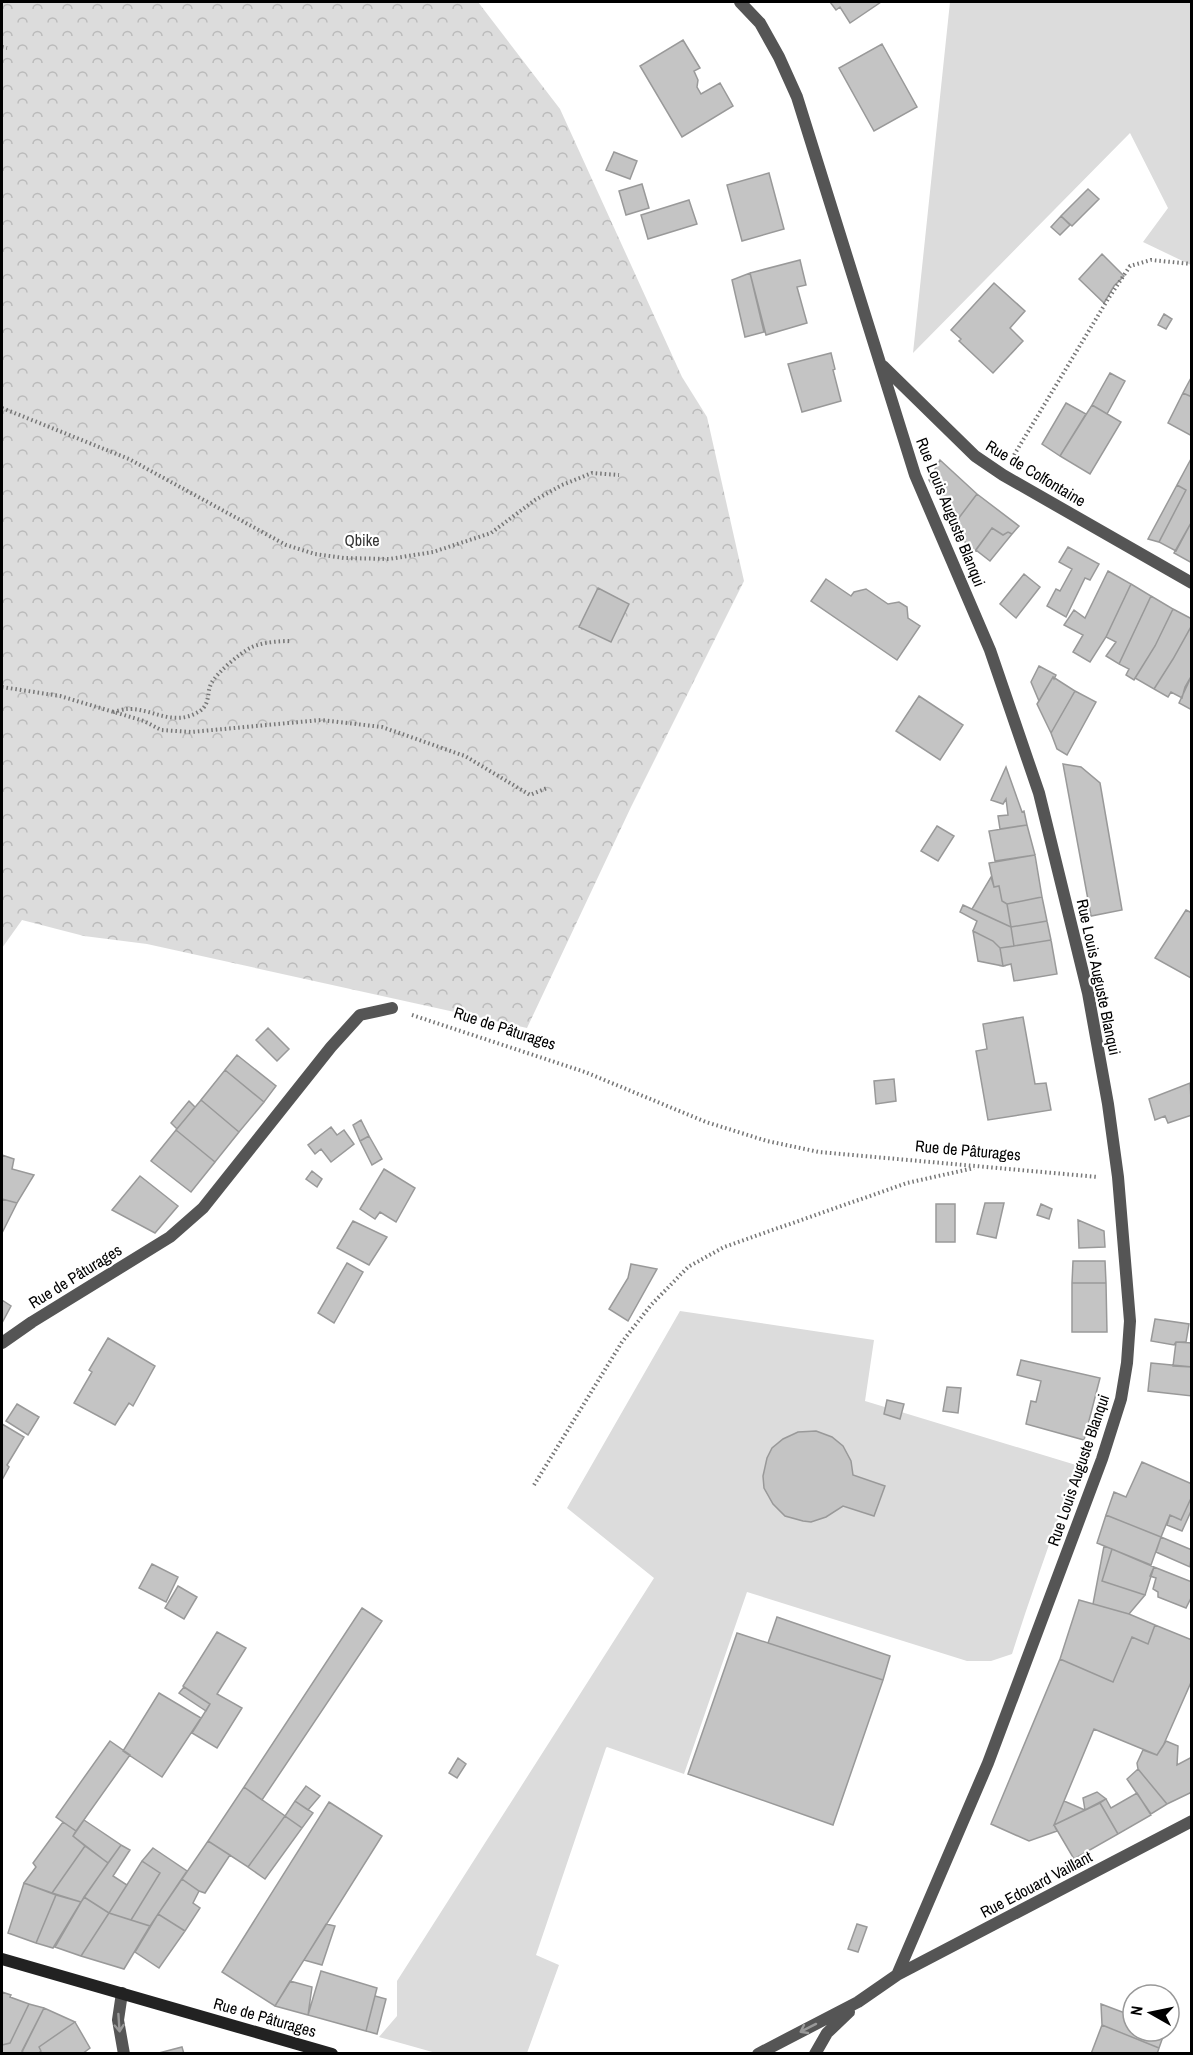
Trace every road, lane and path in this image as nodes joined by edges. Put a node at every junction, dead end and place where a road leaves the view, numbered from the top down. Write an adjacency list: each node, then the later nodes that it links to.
1 (740, 2): 5 (street, Rue Louis Auguste Blanqui)
2 (2, 46): 3 (path)
3 (7, 48)
4 (1191, 264): 7 (path)
5 (882, 365): 7 (street, Rue de Colfontaine); 16 (street, Rue Louis Auguste Blanqui)
6 (2, 408): 8 (path)
7 (1003, 475): 9 (street, Rue de Colfontaine)
8 (619, 476)
9 (1191, 583)
10 (291, 641): 12 (path)
11 (2, 687): 12 (path)
12 (113, 712): 13 (path)
13 (547, 788)
14 (392, 1008): 15 (path, Rue de Pâturages); 17 (street, Rue de Pâturages)
15 (979, 1167): 16 (path, Rue de Pâturages); 18 (path)
16 (1118, 1177): 21 (street, Rue Louis Auguste Blanqui)
17 (2, 1343)
18 (534, 1485)
19 (1191, 1821): 21 (street, Rue Edouard Vaillant)
20 (2, 1959): 22 (street, Rue de Pâturages)
21 (897, 1975): 23 (street, Rue Edouard Vaillant)
22 (122, 1994): 24 (street, one-way to 24); 25 (street, Rue de Pâturages)
23 (858, 2002): 26 (street, one-way to 26); 27 (street)
24 (124, 2054)
25 (332, 2054)
26 (758, 2054)
27 (815, 2054)

